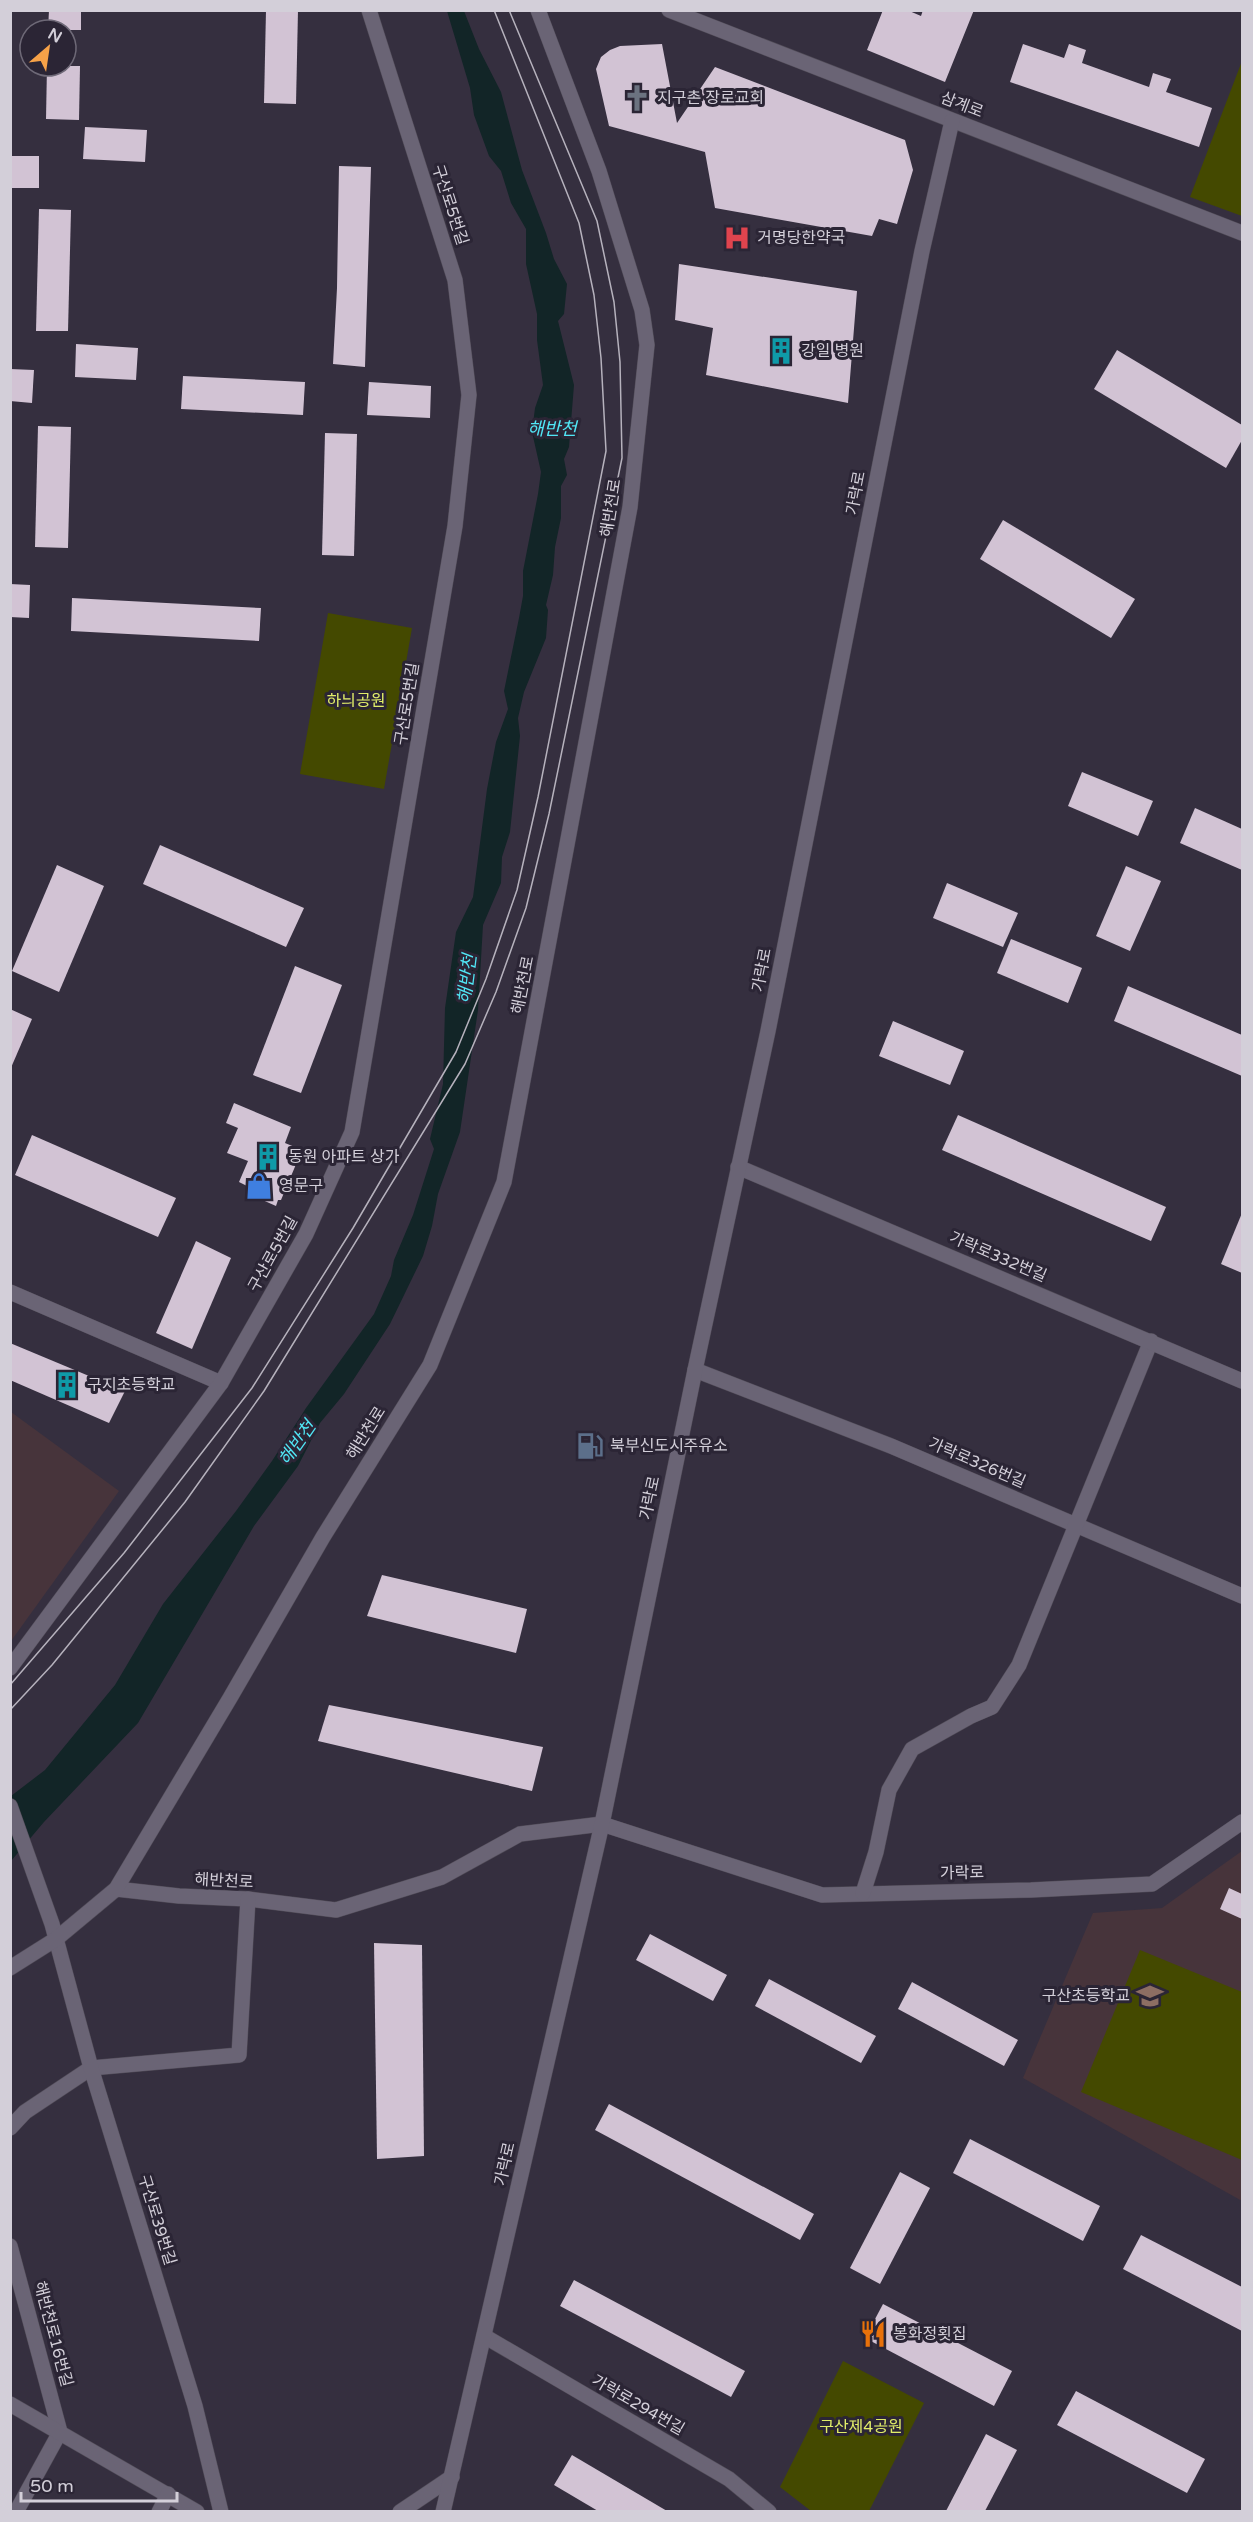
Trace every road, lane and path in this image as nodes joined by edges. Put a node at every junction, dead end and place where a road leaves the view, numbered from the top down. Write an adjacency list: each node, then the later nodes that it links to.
1 (369, 10): 11 (street, 구산로5번길)
2 (538, 10): 18 (street, 해반천로)
3 (669, 10): 4 (street, 삼계로)
4 (952, 121): 5 (street, 삼계로); 6 (street, 가락로)
5 (1242, 233)
6 (738, 1167): 8 (street, 가락로332번길); 9 (street, 가락로)
7 (10, 1292): 11 (street)
8 (1151, 1341): 10 (street, 가락로332번길); 12 (street)
9 (695, 1370): 12 (street, 가락로326번길); 17 (street, 가락로)
10 (1242, 1381)
11 (221, 1383): 14 (street, 구산로5번길)
12 (1078, 1525): 13 (street, 가락로326번길); 19 (street)
13 (1242, 1596)
14 (10, 1668)
15 (10, 1806): 21 (street, 구산로39번길)
16 (1242, 1822): 19 (street, 가락로)
17 (602, 1824): 19 (street, 가락로); 20 (street, 해반천로); 26 (street, 가락로)
18 (116, 1889): 20 (street, 해반천로); 21 (street, 해반천로)
19 (863, 1893)
20 (248, 1899): 23 (street)
21 (54, 1932): 22 (street, 해반천로); 23 (street, 구산로39번길)
22 (10, 1968)
23 (92, 2068): 24 (street); 34 (street, 구산로39번길)
24 (10, 2128)
25 (10, 2246): 28 (street, 해반천로16번길)
26 (484, 2336): 29 (street, 가락로); 37 (street, 가락로294번길)
27 (10, 2404): 28 (street)
28 (60, 2432): 30 (street); 31 (street)
29 (452, 2478): 35 (street); 36 (street, 가락로)
30 (168, 2494): 32 (street); 33 (street)
31 (16, 2511)
32 (159, 2511)
33 (197, 2511)
34 (221, 2511)
35 (400, 2511)
36 (443, 2511)
37 (769, 2511)

